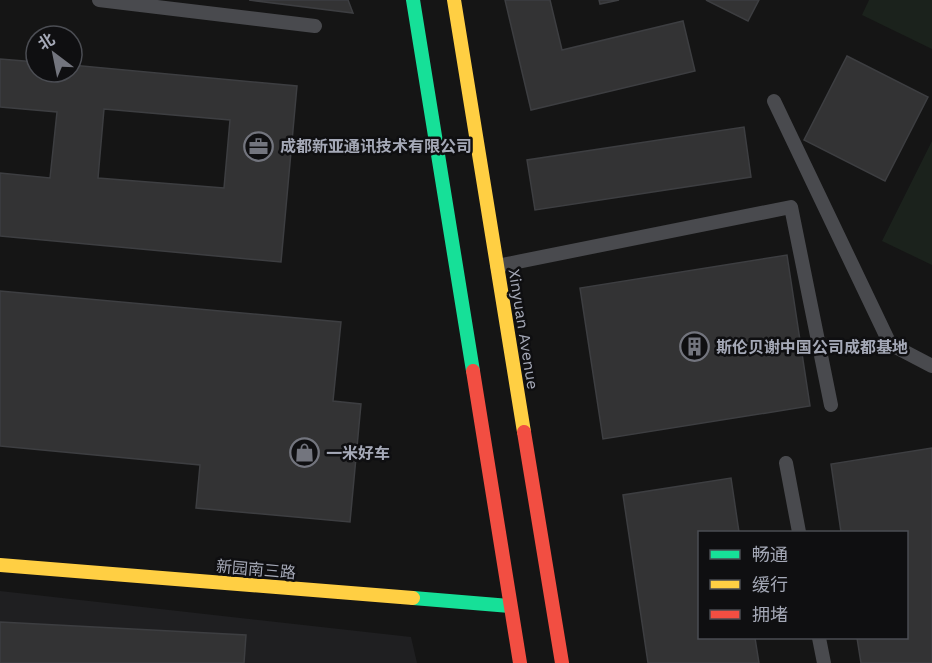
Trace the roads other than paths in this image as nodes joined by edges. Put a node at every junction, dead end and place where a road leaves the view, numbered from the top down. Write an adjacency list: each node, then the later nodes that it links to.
1 (99, 0): 4 (lane)
2 (412, 0): 12 (street)
3 (454, 0): 6 (street, Xinyuan Avenue)
4 (315, 26)
5 (774, 101): 7 (lane)
6 (497, 266): 8 (lane); 15 (street, Xinyuan Avenue)
7 (932, 366)
8 (831, 405)
9 (786, 463): 10 (lane)
10 (799, 531)
11 (0, 565): 12 (street, 新园南三路)
12 (510, 606): 14 (street)
13 (819, 639): 16 (lane)
14 (520, 663)
15 (562, 663)
16 (824, 663)

